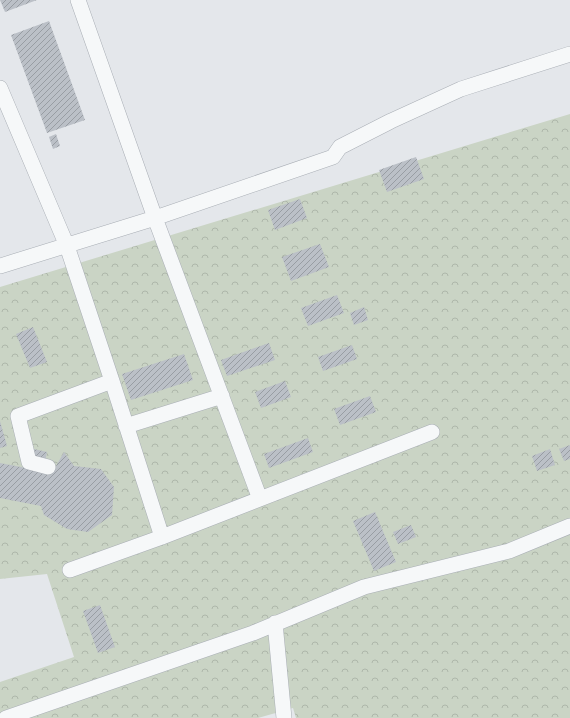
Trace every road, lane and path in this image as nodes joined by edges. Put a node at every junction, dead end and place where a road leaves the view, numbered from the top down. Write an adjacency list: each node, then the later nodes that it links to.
1 (78, 0): 4 (lane)
2 (570, 54): 4 (lane)
3 (0, 88): 5 (lane)
4 (155, 218): 5 (lane); 8 (lane)
5 (67, 246): 6 (lane); 7 (lane)
6 (0, 266)
7 (112, 381): 9 (lane); 11 (lane)
8 (222, 396): 9 (lane); 12 (lane)
9 (126, 426): 14 (lane)
10 (432, 432): 12 (lane)
11 (48, 467)
12 (260, 499): 14 (lane)
13 (570, 526): 16 (lane)
14 (162, 537): 15 (lane)
15 (70, 570)
16 (275, 624): 17 (lane); 18 (lane)
17 (6, 718)
18 (284, 718)

